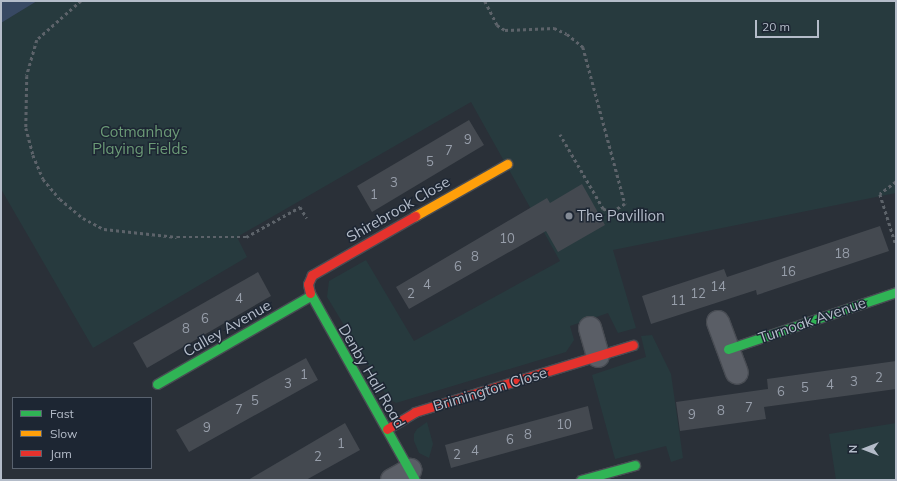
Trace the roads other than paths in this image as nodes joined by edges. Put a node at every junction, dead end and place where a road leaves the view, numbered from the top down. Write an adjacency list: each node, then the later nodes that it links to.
1 (507, 164): 2 (street, Shirebrook Close)
2 (308, 284): 4 (street, Denby Hall Road)
3 (896, 292): 8 (street, Turnoak Avenue)
4 (310, 296): 11 (street, Calley Avenue); 12 (street, Denby Hall Road)
5 (718, 322): 8 (street)
6 (590, 328): 9 (street)
7 (633, 345): 9 (street, Brimington Close)
8 (728, 349): 10 (street)
9 (598, 356): 12 (street, Brimington Close)
10 (737, 373)
11 (158, 384)
12 (386, 430): 14 (street, Denby Hall Road)
13 (635, 465): 15 (street)
14 (406, 477)
15 (581, 480)

